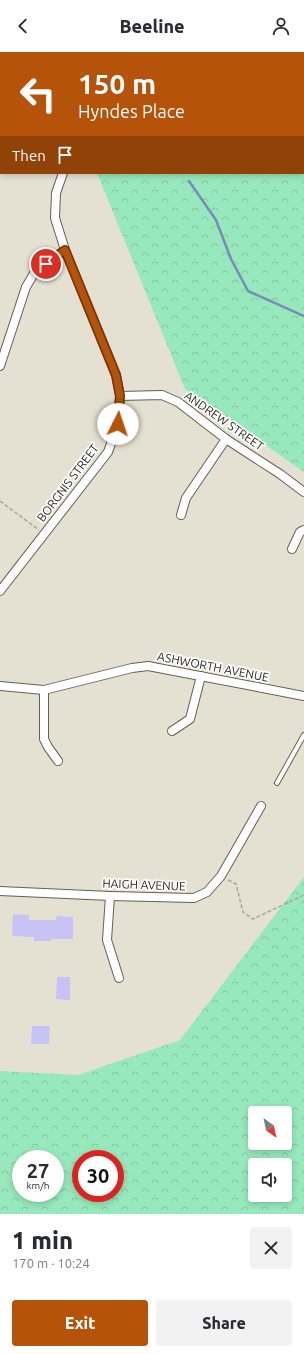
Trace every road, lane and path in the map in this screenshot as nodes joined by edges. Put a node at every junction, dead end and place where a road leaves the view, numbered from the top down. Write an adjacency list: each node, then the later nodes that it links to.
1 (63, 174): 2 (street, BORGNIS STREET)
2 (65, 250): 3 (street); 4 (street, BORGNIS STREET)
3 (0, 366)
4 (120, 396): 5 (street, ANDREW STREET); 10 (street, BORGNIS STREET)
5 (226, 439): 6 (street, ANDREW STREET); 8 (street)
6 (304, 492)
7 (0, 501): 10 (path)
8 (181, 515)
9 (304, 530): 11 (street)
10 (44, 534): 12 (street, BORGNIS STREET)
11 (292, 549)
12 (0, 591)
13 (201, 676): 15 (street, ASHWORTH AVENUE); 16 (street, ASHWORTH AVENUE); 17 (street)
14 (0, 686): 15 (street, ASHWORTH AVENUE)
15 (44, 690): 19 (street)
16 (304, 696)
17 (172, 731)
18 (304, 735): 20 (lane)
19 (58, 761)
20 (276, 783)
21 (261, 806): 22 (street, HAIGH AVENUE)
22 (221, 876): 24 (path); 25 (street, HAIGH AVENUE)
23 (0, 891): 25 (street, HAIGH AVENUE)
24 (304, 895)
25 (110, 896): 26 (street)
26 (119, 978)

